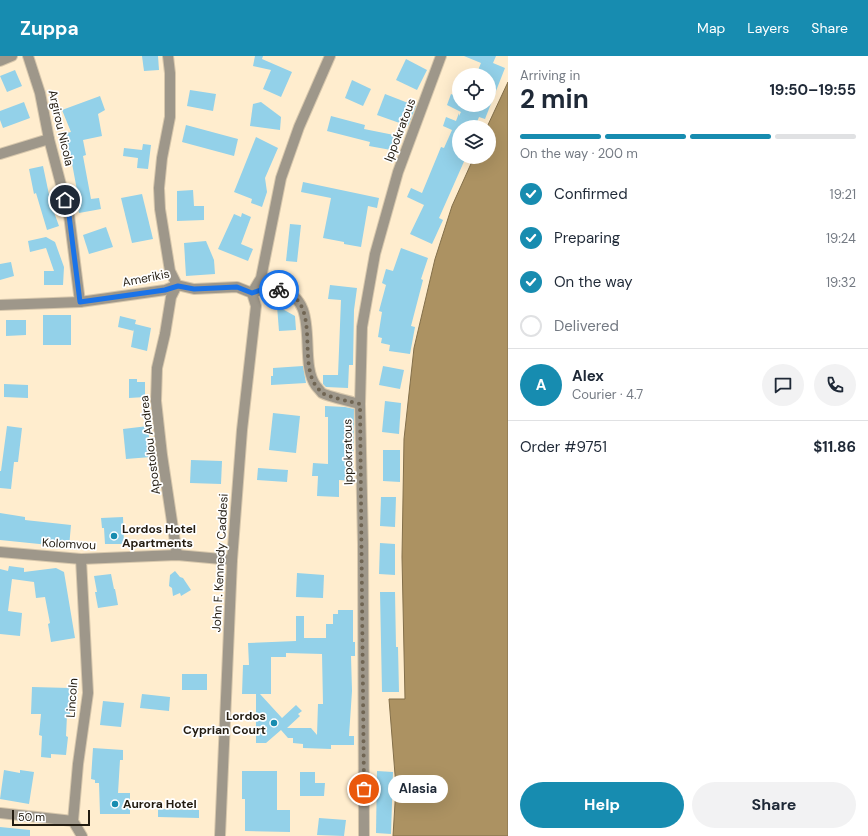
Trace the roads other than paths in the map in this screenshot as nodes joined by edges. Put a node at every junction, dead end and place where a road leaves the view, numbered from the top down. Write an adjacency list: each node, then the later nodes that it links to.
1 (12, 56): 6 (street)
2 (28, 56): 7 (street, Argirou Nicola)
3 (168, 56): 9 (street)
4 (330, 56): 10 (street)
5 (442, 56): 13 (street, Ippokratous)
6 (0, 61)
7 (49, 139): 8 (street); 11 (street, Argirou Nicola)
8 (0, 154)
9 (178, 286): 10 (street, Amerikis); 11 (street, Amerikis); 15 (street, Apostolou Andrea)
10 (252, 293): 13 (street, Amerikis); 17 (street, John F. Kennedy Caddesi)
11 (80, 302): 12 (street, Amerikis)
12 (0, 305)
13 (360, 404): 22 (street, Ippokratous)
14 (0, 552): 16 (street, Kolomvou)
15 (177, 555): 16 (street, Kolomvou); 17 (street, Kolomvou)
16 (81, 559): 19 (street, Lincoln)
17 (232, 560): 21 (street, John F. Kennedy Caddesi)
18 (0, 813): 19 (street)
19 (73, 821): 20 (street)
20 (82, 836)
21 (220, 836)
22 (364, 836)

